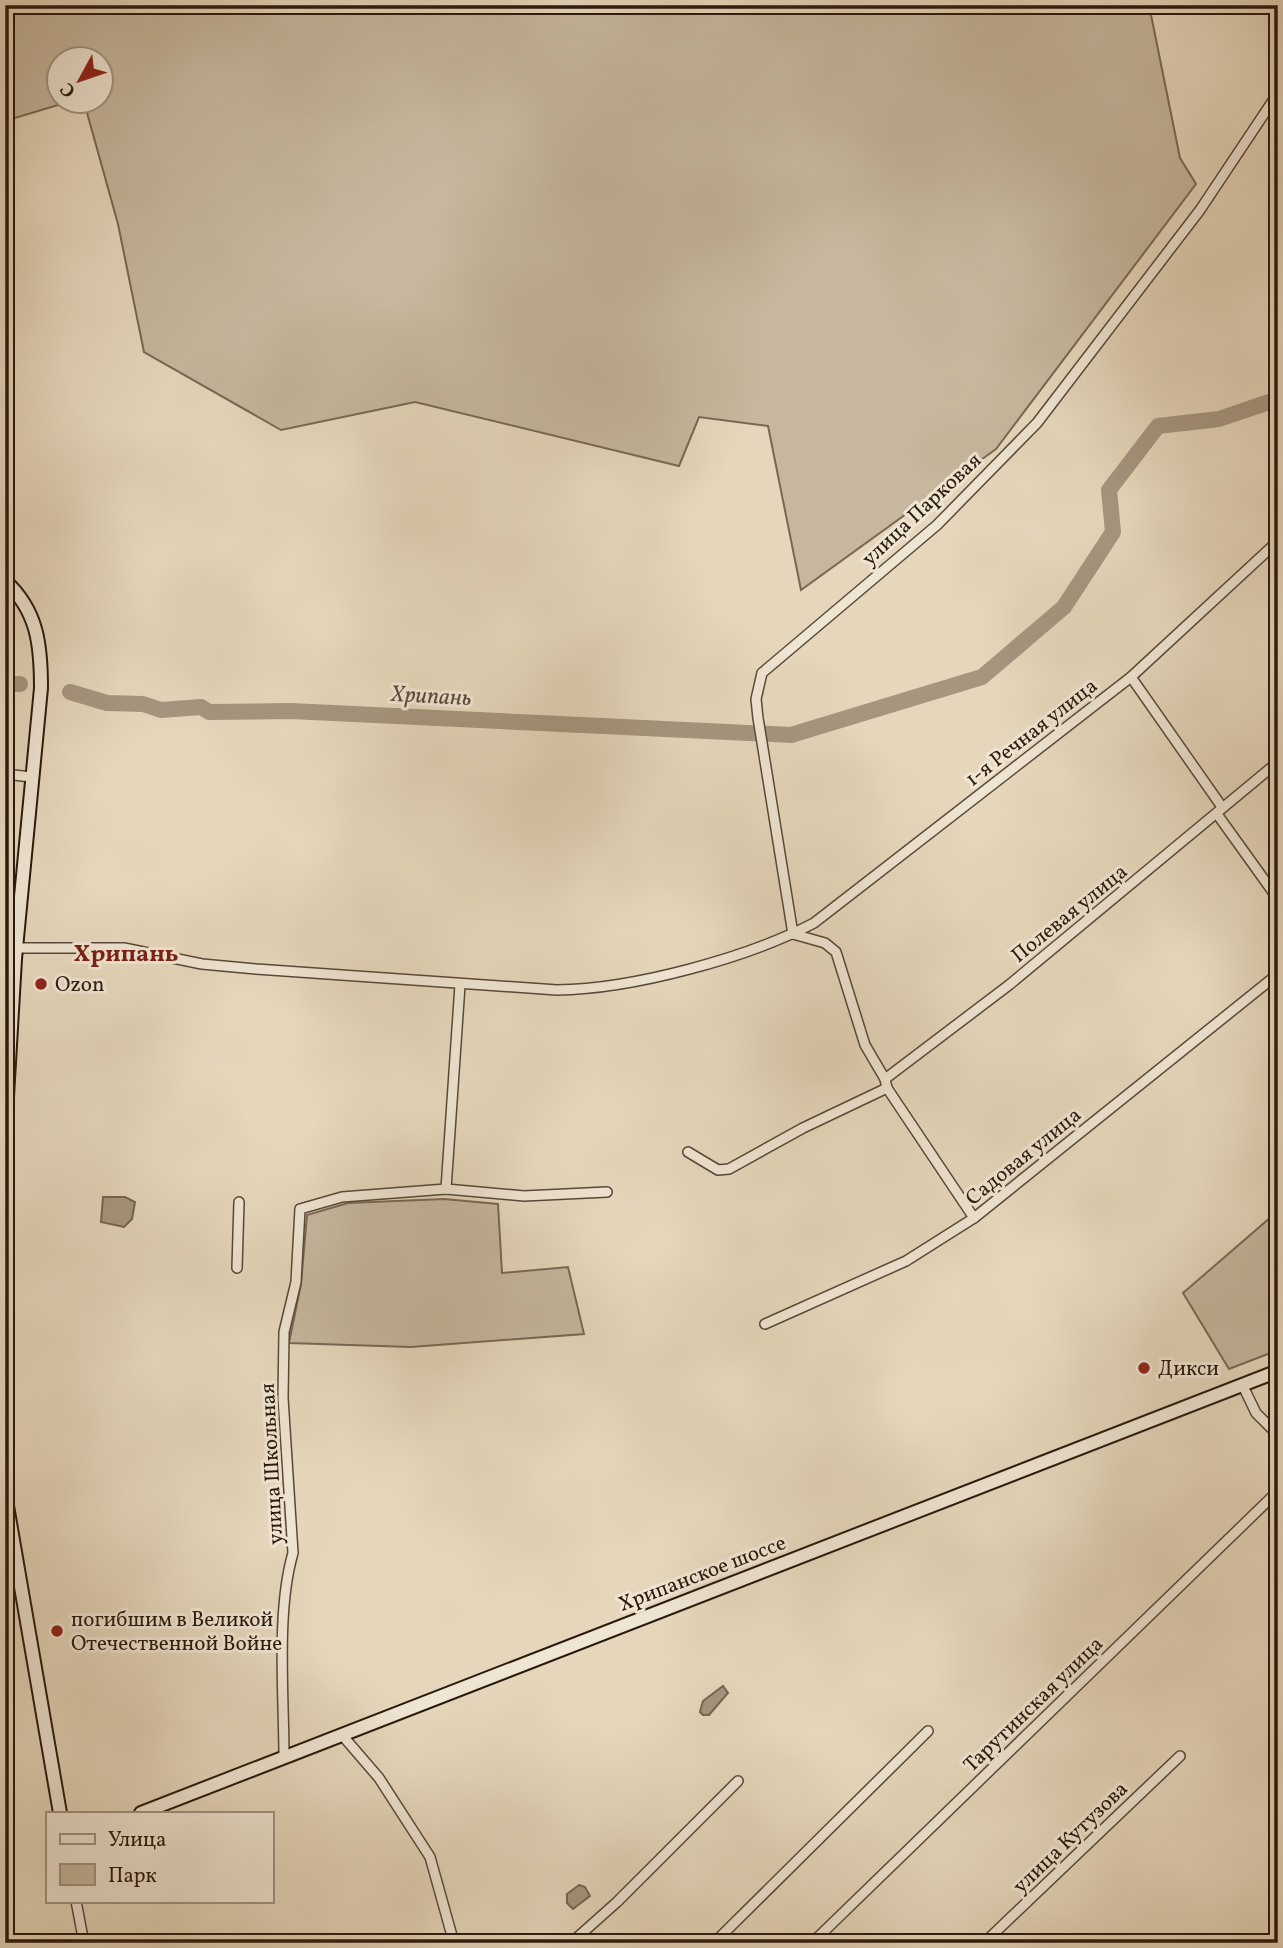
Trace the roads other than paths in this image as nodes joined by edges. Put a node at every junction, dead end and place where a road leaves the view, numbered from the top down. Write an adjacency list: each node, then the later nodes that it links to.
1 (1278, 93): 10 (street, улица Парковая)
2 (1278, 541): 4 (street, 1-я Речная улица)
3 (5, 581): 7 (main road)
4 (1131, 677): 8 (street); 10 (street, 1-я Речная улица)
5 (1278, 762): 8 (street, Полевая улица)
6 (5, 774): 7 (street)
7 (31, 777): 11 (main road)
8 (1219, 811): 9 (street); 15 (street, Полевая улица)
9 (1278, 899)
10 (793, 934): 14 (street, 1-я Речная улица); 15 (street)
11 (16, 948): 12 (main road); 14 (street, 1-я Речная улица)
12 (10, 967): 16 (main road)
13 (1278, 974): 21 (street, Садовая улица)
14 (460, 985): 18 (street)
15 (886, 1084): 17 (street, Полевая улица); 21 (street)
16 (5, 1131)
17 (688, 1152)
18 (446, 1189): 19 (street); 32 (street, улица Школьная)
19 (607, 1192)
20 (239, 1202): 22 (street)
21 (974, 1218): 23 (street, Садовая улица)
22 (237, 1268)
23 (765, 1324)
24 (1278, 1371): 25 (main road, Хрипанское шоссе)
25 (1242, 1384): 26 (street); 30 (main road, Хрипанское шоссе)
26 (1278, 1435)
27 (1278, 1491): 41 (street, Тарутинская улица)
28 (5, 1494): 34 (main road)
29 (929, 1731): 40 (street)
30 (342, 1735): 32 (main road, Хрипанское шоссе); 38 (street)
31 (1180, 1756): 42 (street, улица Кутузова)
32 (284, 1758): 35 (main road, Хрипанское шоссе)
33 (738, 1780): 39 (street)
34 (60, 1812)
35 (144, 1812)
36 (76, 1902): 37 (street)
37 (84, 1943)
38 (454, 1943)
39 (571, 1943)
40 (714, 1943)
41 (812, 1943)
42 (984, 1943)

